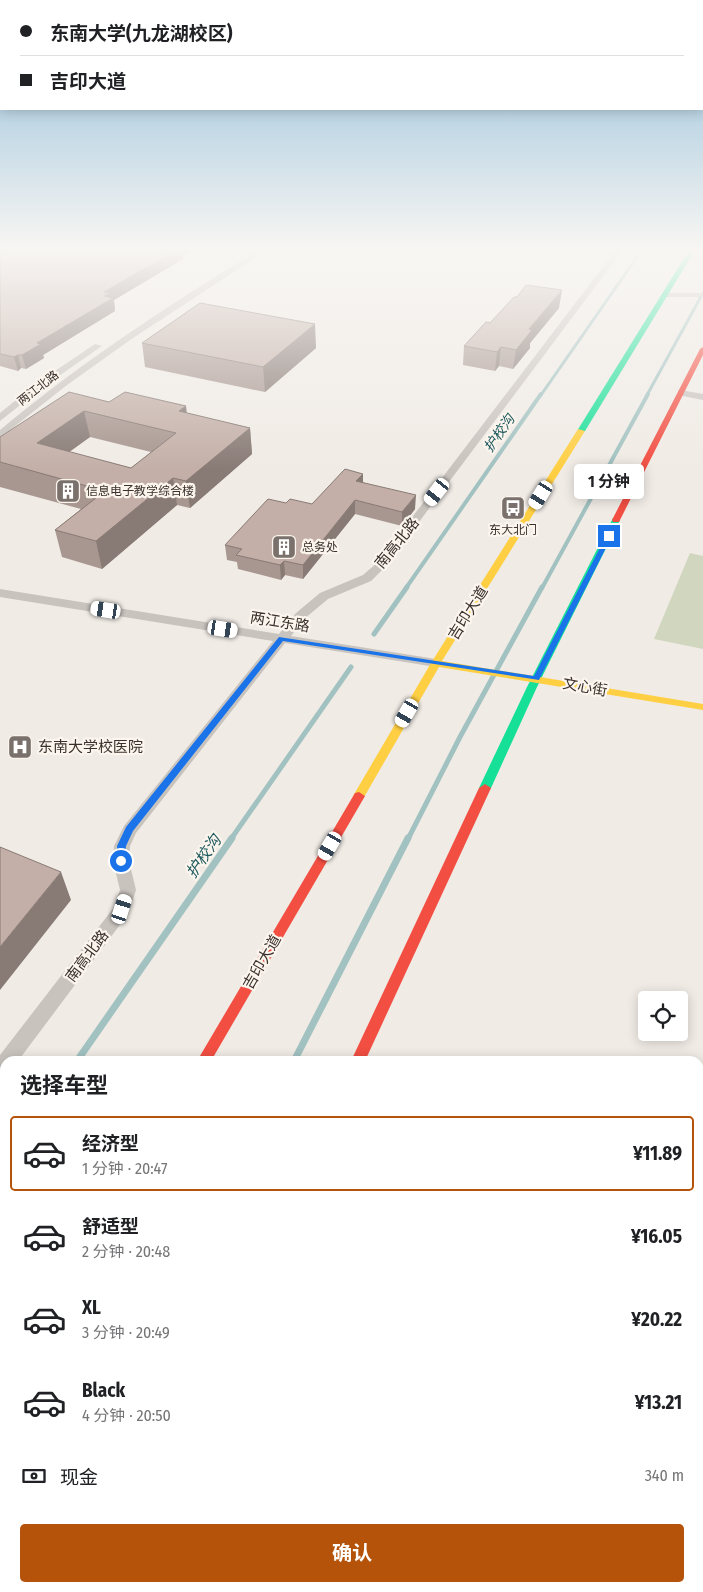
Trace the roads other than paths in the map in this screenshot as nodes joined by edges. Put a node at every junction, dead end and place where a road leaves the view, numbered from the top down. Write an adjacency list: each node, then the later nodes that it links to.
1 (150, 321): 9 (street, 两江北路)
2 (565, 321): 11 (street, 南高北路)
3 (650, 321): 12 (main road, 吉印大道)
4 (104, 342): 8 (street, 两江北路)
5 (703, 349): 6 (main road)
6 (681, 393): 7 (street); 13 (main road)
7 (703, 397)
8 (0, 418)
9 (0, 435)
10 (0, 593): 11 (street, 两江东路)
11 (281, 639): 12 (street, 两江东路); 15 (street, 南高北路)
12 (436, 663): 13 (main road, 文心街); 16 (main road, 吉印大道)
13 (537, 679): 14 (main road, 文心街); 17 (main road)
14 (703, 707)
15 (11, 1056)
16 (207, 1056)
17 (360, 1056)

